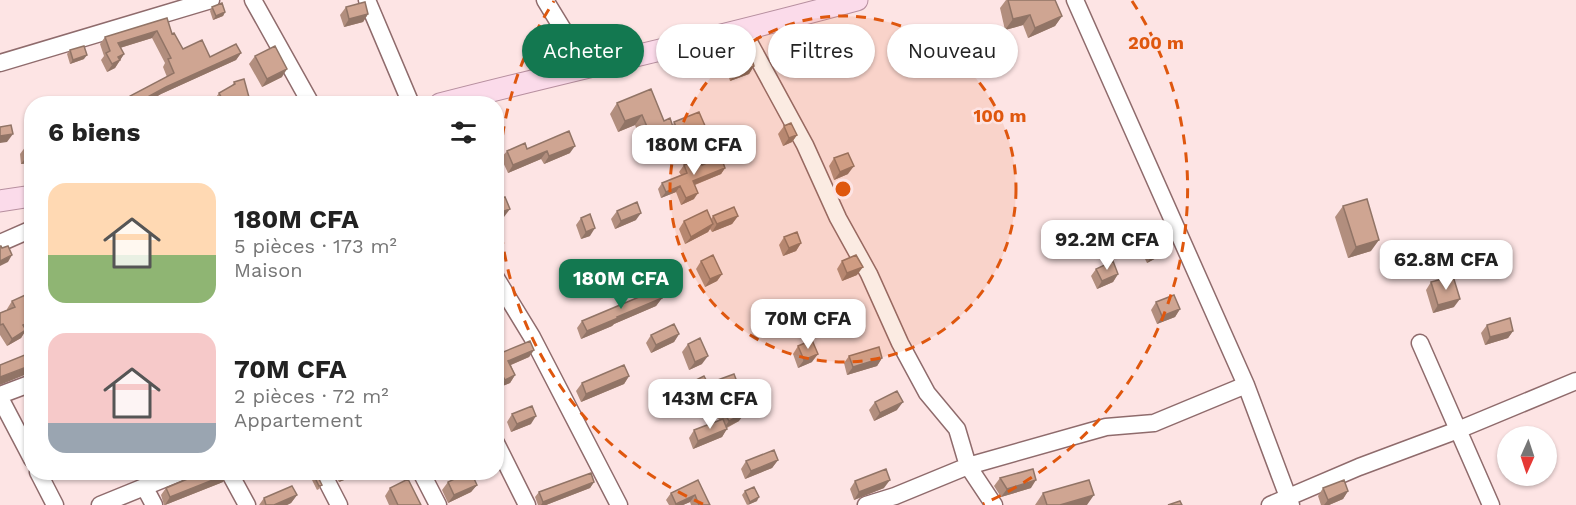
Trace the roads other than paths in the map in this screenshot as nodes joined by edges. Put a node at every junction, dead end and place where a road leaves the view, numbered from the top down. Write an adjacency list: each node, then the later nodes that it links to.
1 (211, 0): 10 (street)
2 (253, 0): 12 (street)
3 (367, 0): 13 (street)
4 (545, 0): 7 (street)
5 (857, 0): 8 (main road)
6 (1075, 0): 22 (street)
7 (560, 24)
8 (756, 27)
9 (756, 55): 28 (street)
10 (0, 63)
11 (543, 78): 14 (main road)
12 (307, 96)
13 (408, 96)
14 (472, 96)
15 (24, 197): 16 (main road)
16 (0, 201)
17 (24, 232): 18 (street)
18 (0, 243)
19 (504, 291): 44 (street)
20 (1420, 343): 25 (street)
21 (1576, 381): 25 (street)
22 (1246, 385): 28 (street); 36 (street)
23 (24, 386): 24 (street)
24 (0, 396): 26 (street)
25 (1458, 430): 36 (street); 48 (street)
26 (24, 443)
27 (504, 459): 43 (street)
28 (968, 466): 35 (street); 46 (street)
29 (42, 480): 37 (street)
30 (163, 480): 34 (street)
31 (234, 480): 40 (street)
32 (326, 480): 41 (street)
33 (425, 480): 42 (street)
34 (145, 488): 38 (street); 39 (street)
35 (897, 500): 45 (street)
36 (1290, 502): 47 (street)
37 (55, 505)
38 (100, 505)
39 (154, 505)
40 (247, 505)
41 (339, 505)
42 (438, 505)
43 (527, 505)
44 (619, 505)
45 (866, 505)
46 (994, 505)
47 (1270, 505)
48 (1491, 505)

